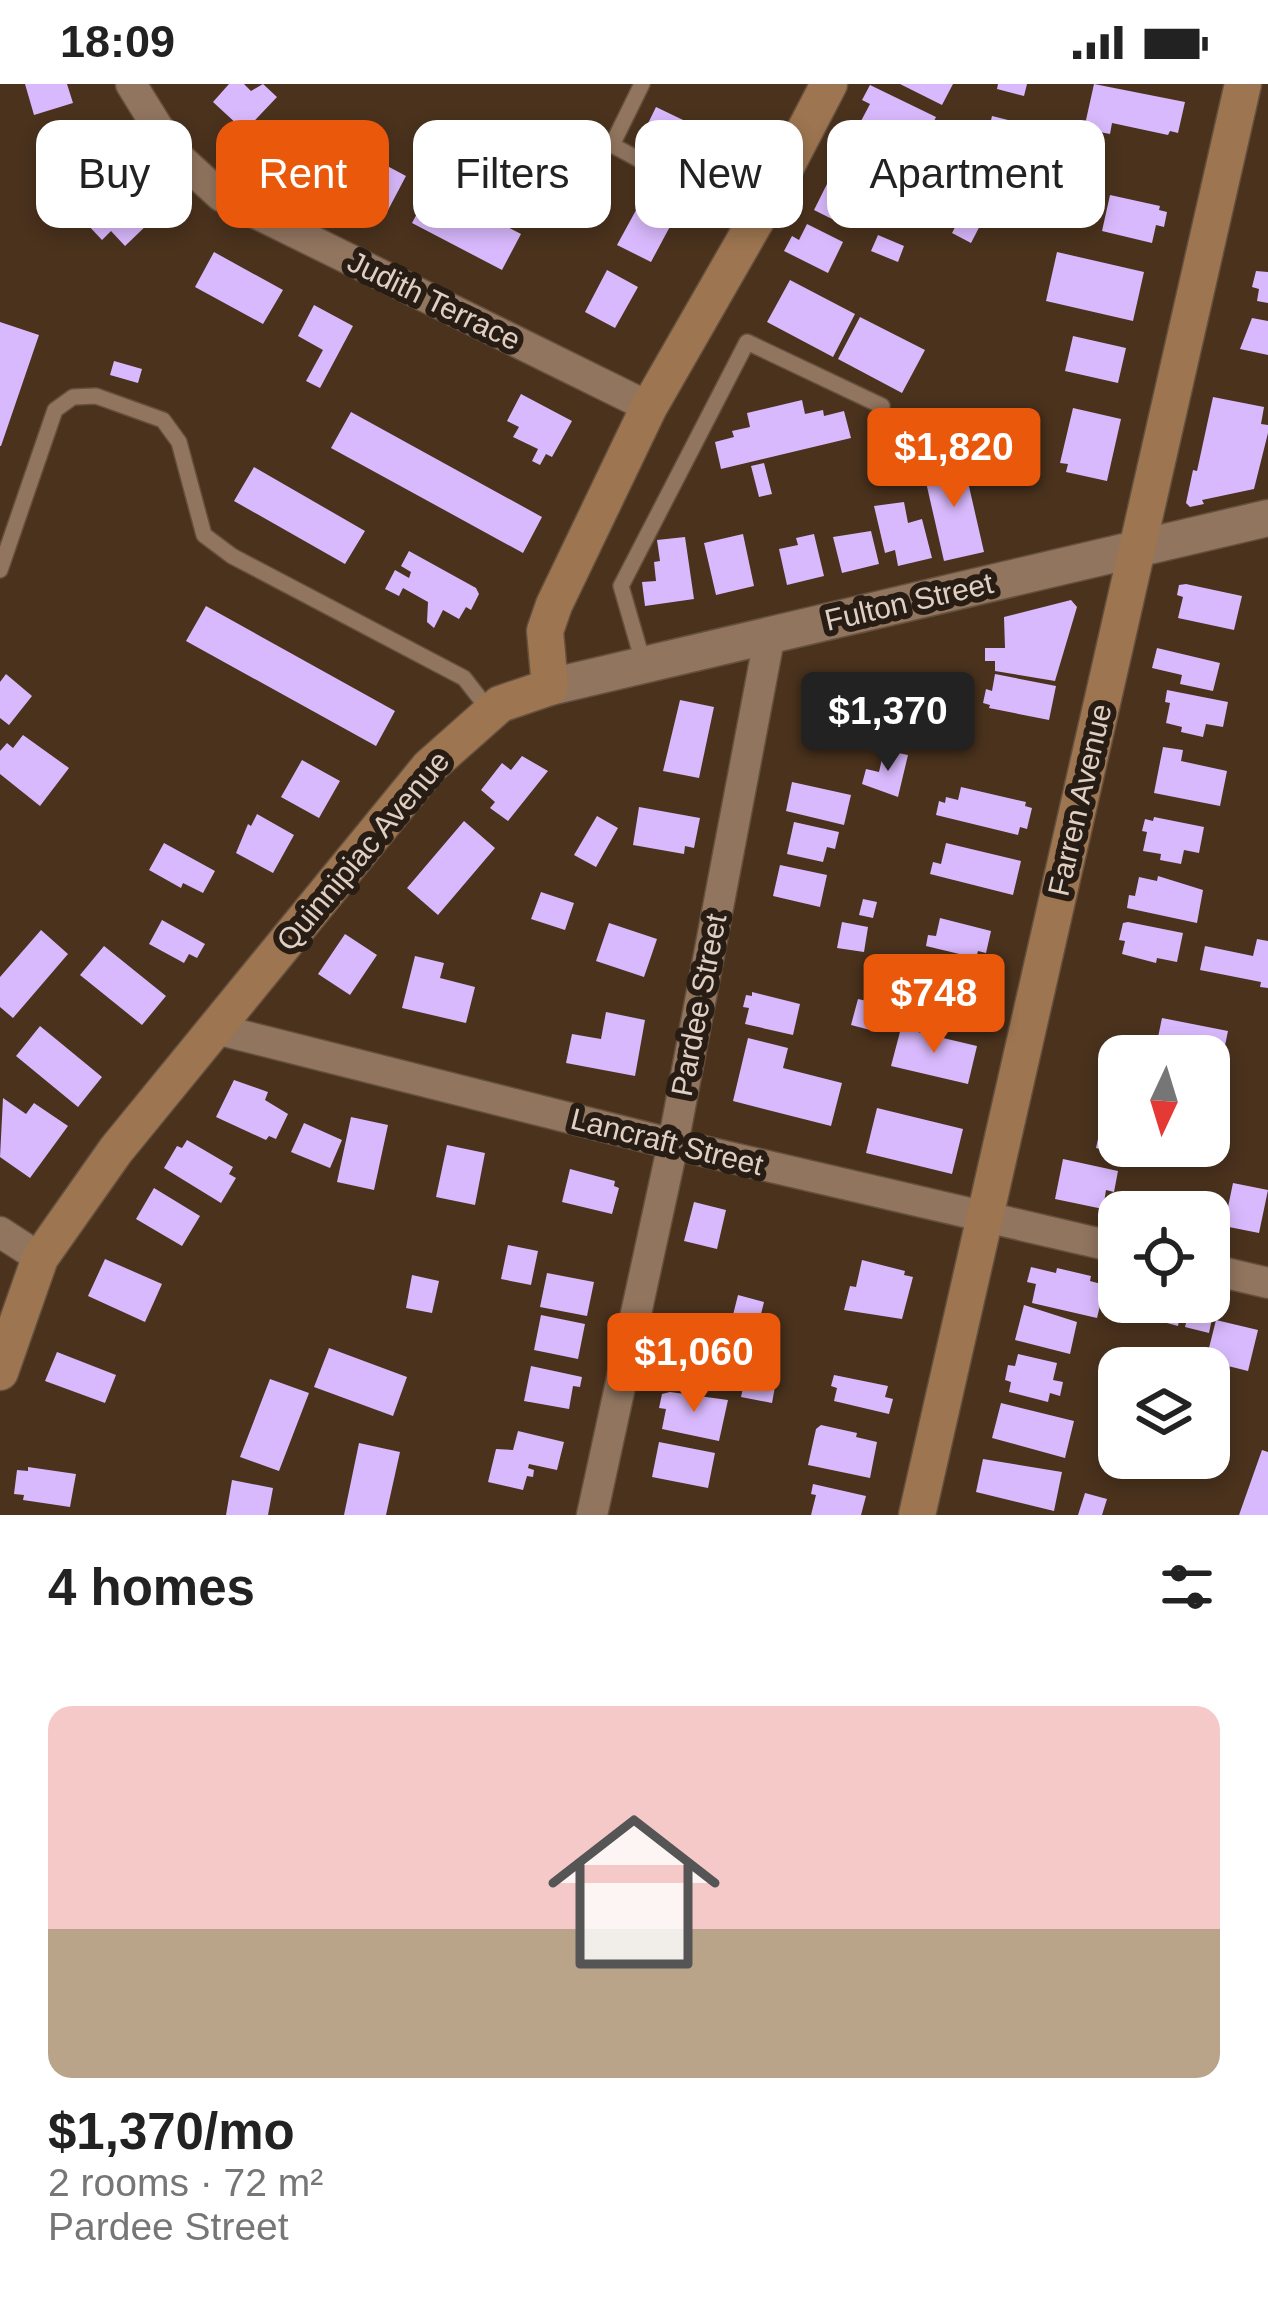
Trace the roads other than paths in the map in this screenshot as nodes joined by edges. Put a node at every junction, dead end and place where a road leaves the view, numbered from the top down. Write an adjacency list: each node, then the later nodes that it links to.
1 (131, 84): 9 (street, Judith Terrace)
2 (642, 84): 6 (lane)
3 (829, 84): 5 (main road)
4 (1243, 84): 11 (main road, Farren Avenue)
5 (803, 132)
6 (635, 157)
7 (752, 228): 9 (main road)
8 (882, 406): 14 (lane)
9 (649, 407): 15 (main road)
10 (1268, 518): 11 (street, Fulton Street)
11 (1137, 548): 13 (street, Fulton Street); 19 (main road, Farren Avenue)
12 (0, 569): 16 (lane)
13 (770, 634): 14 (street, Fulton Street); 18 (street, Pardee Street)
14 (644, 665): 15 (street, Fulton Street)
15 (550, 687): 16 (main road, Quinnipiac Avenue)
16 (490, 712): 17 (main road, Quinnipiac Avenue)
17 (216, 1029): 18 (street, Lancraft Street); 22 (main road, Quinnipiac Avenue)
18 (673, 1144): 19 (street, Lancraft Street); 26 (street, Pardee Street)
19 (985, 1216): 21 (street, Lancraft Street); 27 (main road, Farren Avenue)
20 (0, 1232): 22 (street)
21 (1098, 1243)
22 (40, 1258): 25 (main road, Quinnipiac Avenue)
23 (1230, 1274): 24 (street)
24 (1268, 1283)
25 (0, 1372)
26 (592, 1515)
27 (917, 1515)

